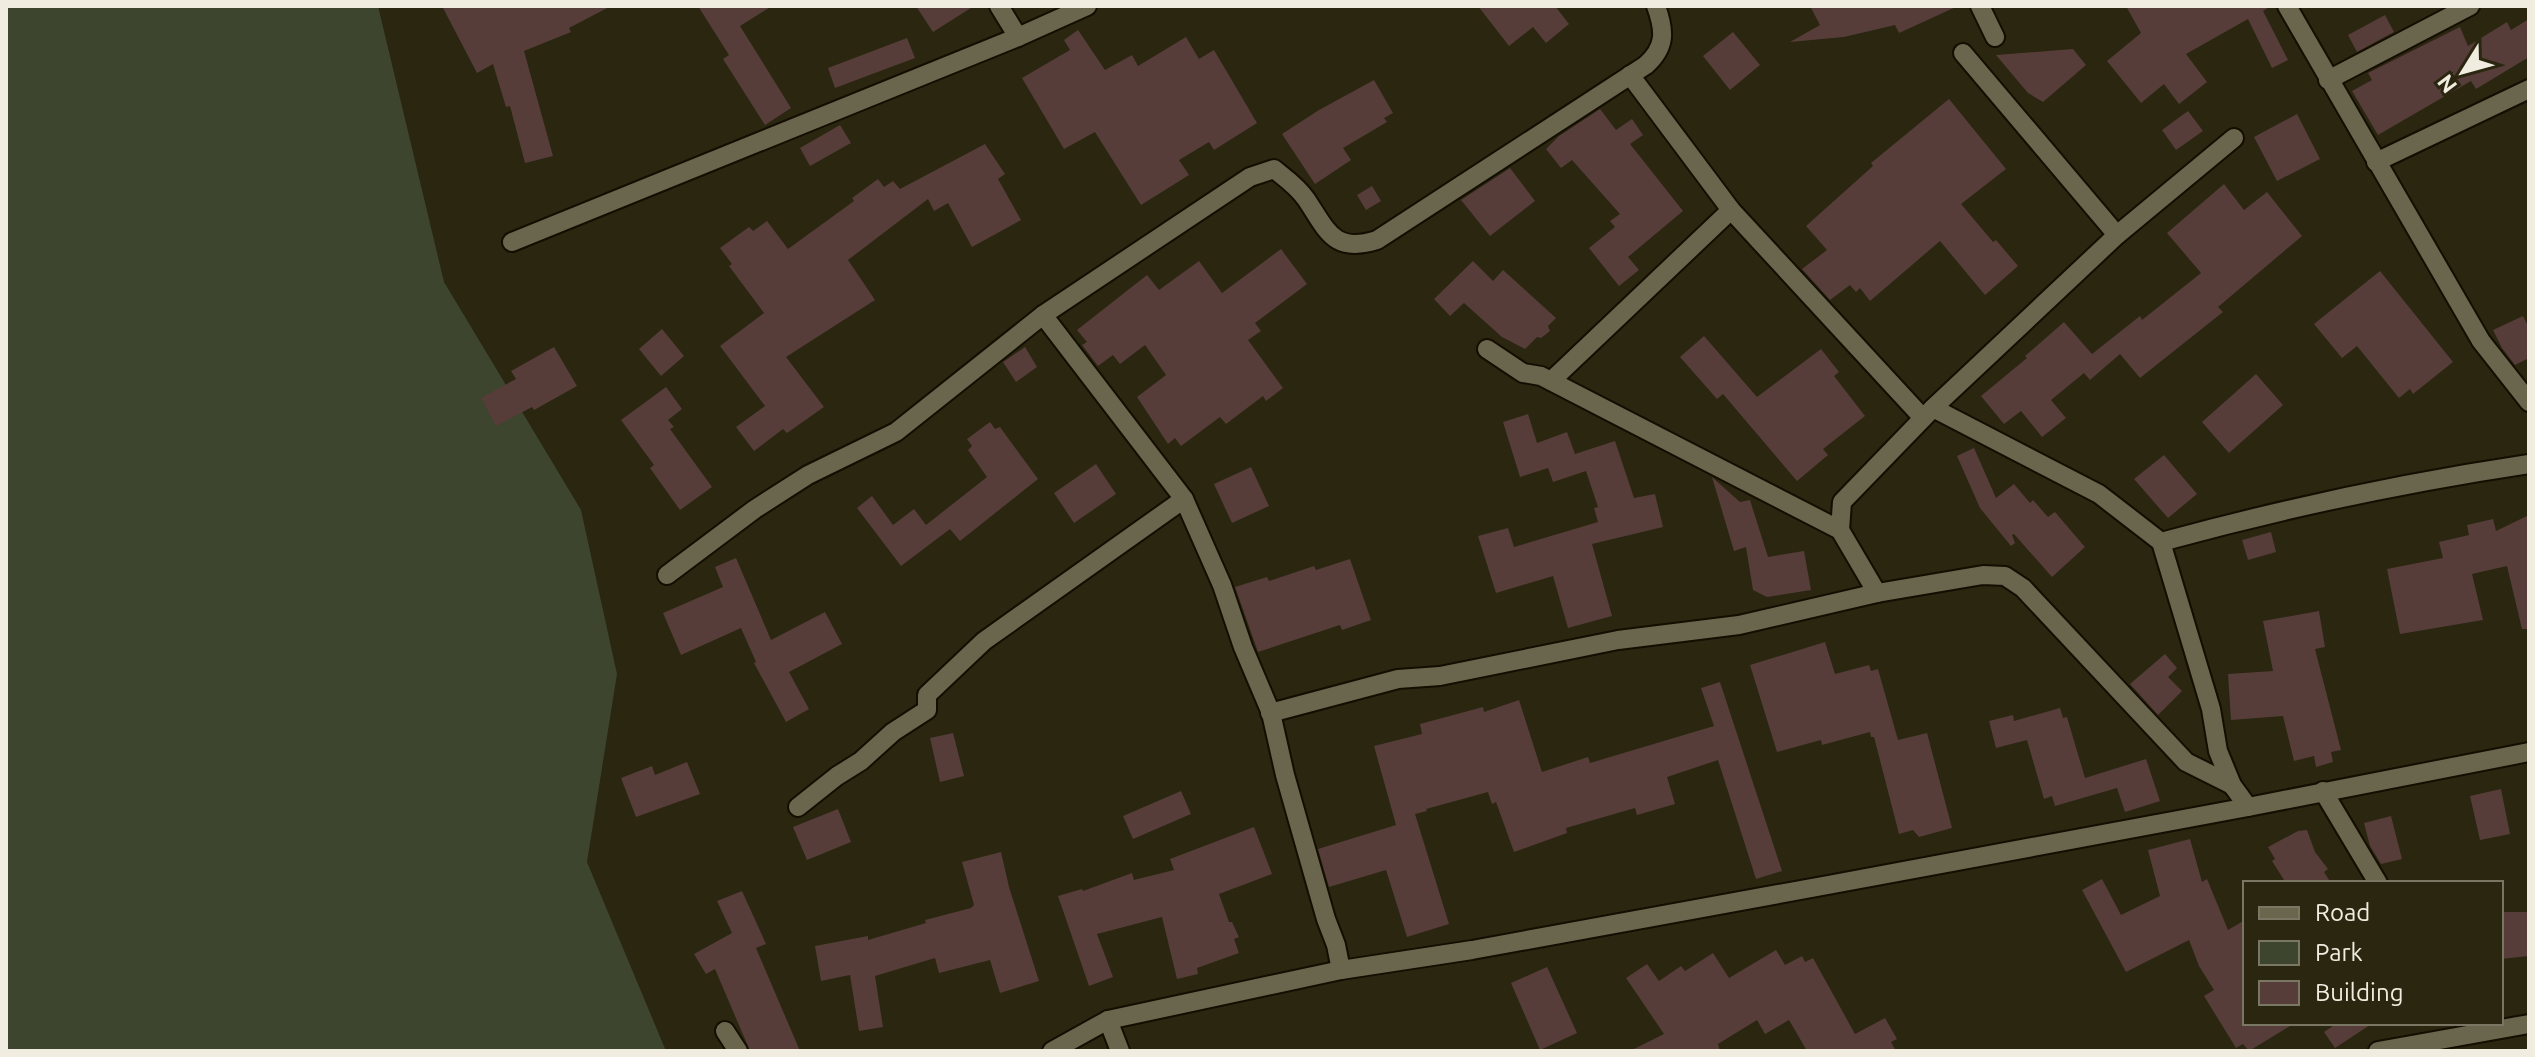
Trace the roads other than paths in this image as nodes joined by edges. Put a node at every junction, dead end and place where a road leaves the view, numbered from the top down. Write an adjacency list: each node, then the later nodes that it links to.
1 (999, 6): 7 (street)
2 (1087, 6): 7 (street)
3 (1656, 6): 10 (street)
4 (1980, 6): 8 (street)
5 (2287, 6): 11 (street)
6 (2470, 6): 11 (street)
7 (1018, 37): 17 (street)
8 (1995, 37)
9 (1963, 53): 16 (street)
10 (1630, 75): 15 (street); 18 (street)
11 (2328, 80): 14 (street)
12 (2529, 89): 14 (street)
13 (2234, 138): 16 (street)
14 (2376, 162): 21 (street)
15 (1731, 210): 20 (street); 22 (street)
16 (2117, 235): 22 (street)
17 (512, 242)
18 (1043, 315): 24 (street); 27 (street)
19 (1487, 349): 20 (street)
20 (1551, 381): 25 (street)
21 (2529, 402)
22 (1928, 413): 25 (street); 26 (street)
23 (2529, 464): 26 (street)
24 (1184, 499): 29 (street); 33 (street)
25 (1840, 530): 28 (street)
26 (2161, 542): 31 (street)
27 (667, 575)
28 (1877, 593): 29 (street); 31 (street)
29 (1270, 713): 36 (street)
30 (2529, 752): 32 (street)
31 (2232, 785): 34 (street)
32 (2323, 791): 34 (street); 35 (street)
33 (798, 807)
34 (2248, 807): 36 (street)
35 (2377, 881)
36 (1341, 970): 37 (street)
37 (1108, 1020): 42 (street); 43 (street)
38 (2529, 1024): 40 (street)
39 (725, 1031): 41 (street)
40 (2450, 1037): 44 (street)
41 (738, 1051)
42 (1052, 1051)
43 (1120, 1051)
44 (2378, 1051)

